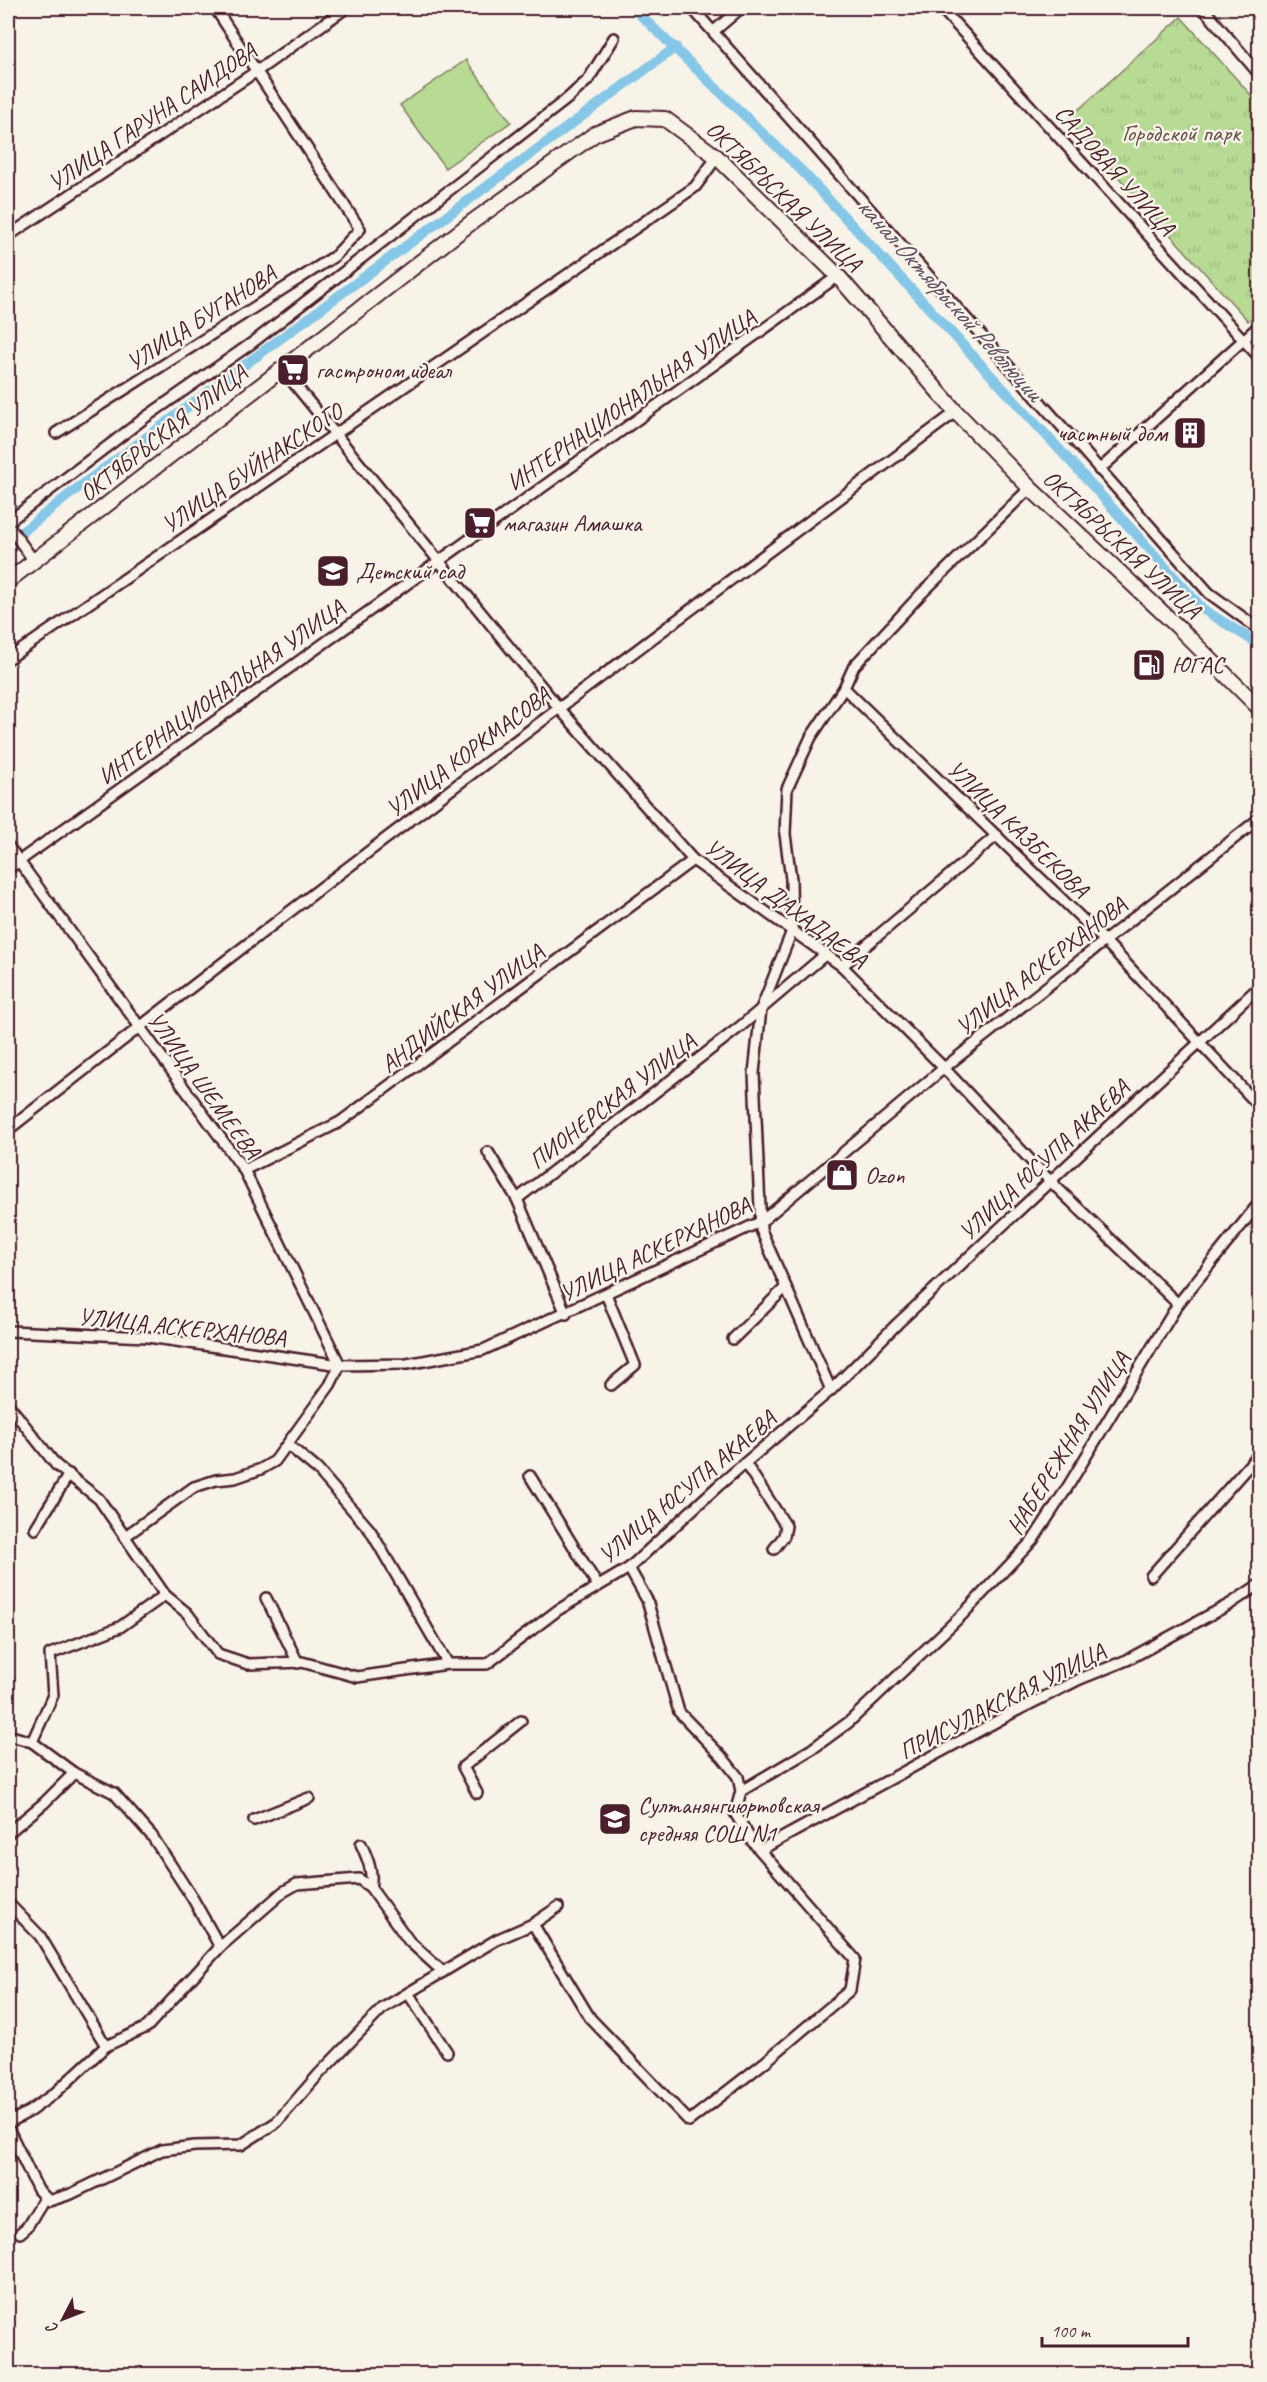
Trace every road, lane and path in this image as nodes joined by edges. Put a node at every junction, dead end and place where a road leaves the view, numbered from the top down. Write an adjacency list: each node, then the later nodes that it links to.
1 (215, 8): 9 (street)
2 (346, 8): 9 (street, УЛИЦА ГАРУНА САИДОВА)
3 (692, 8): 7 (street)
4 (741, 8): 7 (street)
5 (941, 8): 15 (street, САДОВАЯ УЛИЦА)
6 (1203, 8): 10 (street)
7 (714, 31): 21 (street)
8 (614, 38): 23 (street)
9 (256, 71): 12 (street, УЛИЦА ГАРУНА САИДОВА); 19 (street, УЛИЦА БУГАНОВА)
10 (1260, 75)
11 (717, 157): 13 (street, ОКТЯБРЬСКАЯ УЛИЦА); 17 (street, ОКТЯБРЬСКАЯ УЛИЦА); 20 (street, УЛИЦА БУЙНАКСКОГО)
12 (8, 236)
13 (838, 276): 18 (street, ОКТЯБРЬСКАЯ УЛИЦА); 25 (street, ИНТЕРНАЦИОНАЛЬНАЯ УЛИЦА)
14 (1260, 325): 15 (street)
15 (1243, 340): 16 (street, САДОВАЯ УЛИЦА); 21 (street)
16 (1260, 358)
17 (283, 370): 20 (street, УЛИЦА ДАХАДАЕВА); 24 (street, ОКТЯБРЬСКАЯ УЛИЦА)
18 (956, 412): 22 (street, ОКТЯБРЬСКАЯ УЛИЦА); 30 (street, УЛИЦА КОРКМАСОВА)
19 (56, 433)
20 (335, 434): 25 (street, УЛИЦА ДАХАДАЕВА); 28 (street, УЛИЦА БУЙНАКСКОГО)
21 (1099, 470): 27 (street)
22 (1030, 488): 29 (street); 31 (street, ОКТЯБРЬСКАЯ УЛИЦА)
23 (8, 524): 24 (street)
24 (34, 561): 26 (street, ОКТЯБРЬСКАЯ УЛИЦА)
25 (438, 561): 30 (street, УЛИЦА ДАХАДАЕВА); 36 (street, ИНТЕРНАЦИОНАЛЬНАЯ УЛИЦА)
26 (8, 580)
27 (1260, 630)
28 (8, 659)
29 (844, 688): 33 (street, УЛИЦА КАЗБЕКОВА); 38 (street)
30 (559, 708): 35 (street, УЛИЦА ДАХАДАЕВА); 44 (street, УЛИЦА КОРКМАСОВА)
31 (1260, 709)
32 (1260, 818): 39 (street, УЛИЦА АСКЕРХАНОВА)
33 (997, 835): 39 (street, УЛИЦА КАЗБЕКОВА); 41 (street)
34 (8, 846): 36 (street, УЛИЦА ШЕМЕЕВА)
35 (693, 860): 38 (street, УЛИЦА ДАХАДАЕВА); 50 (street, АНДИЙСКАЯ УЛИЦА)
36 (19, 861): 37 (street, ИНТЕРНАЦИОНАЛЬНАЯ УЛИЦА); 44 (street, УЛИЦА ШЕМЕЕВА)
37 (8, 869)
38 (792, 931): 40 (street, УЛИЦА ДАХАДАЕВА); 43 (street)
39 (1104, 940): 45 (street, УЛИЦА КАЗБЕКОВА); 46 (street, УЛИЦА АСКЕРХАНОВА)
40 (826, 954): 41 (street, УЛИЦА ДАХАДАЕВА); 43 (street, ПИОНЕРСКАЯ УЛИЦА)
41 (842, 966): 46 (street, УЛИЦА ДАХАДАЕВА)
42 (1260, 986): 45 (street, УЛИЦА ЮСУПА АКАЕВА)
43 (761, 1009): 52 (street, ПИОНЕРСКАЯ УЛИЦА); 54 (street)
44 (138, 1027): 48 (street, УЛИЦА КОРКМАСОВА); 50 (street, УЛИЦА ШЕМЕЕВА)
45 (1199, 1042): 47 (street, УЛИЦА КАЗБЕКОВА); 51 (street, УЛИЦА ЮСУПА АКАЕВА)
46 (944, 1068): 51 (street, УЛИЦА ДАХАДАЕВА); 54 (street, УЛИЦА АСКЕРХАНОВА)
47 (1260, 1107)
48 (8, 1130)
49 (488, 1152): 52 (street)
50 (244, 1170): 61 (street, УЛИЦА ШЕМЕЕВА)
51 (1050, 1181): 57 (street, УЛИЦА ДАХАДАЕВА); 63 (street, УЛИЦА ЮСУПА АКАЕВА)
52 (517, 1199): 58 (street, ПИОНЕРСКАЯ УЛИЦА)
53 (1260, 1202): 57 (street, НАБЕРЕЖНАЯ УЛИЦА)
54 (762, 1221): 55 (street); 56 (street, УЛИЦА АСКЕРХАНОВА)
55 (786, 1287): 60 (street); 63 (street)
56 (606, 1294): 58 (street, УЛИЦА АСКЕРХАНОВА); 62 (street)
57 (1178, 1304): 85 (street, НАБЕРЕЖНАЯ УЛИЦА)
58 (566, 1314): 61 (street, УЛИЦА АСКЕРХАНОВА)
59 (8, 1331): 61 (street, УЛИЦА АСКЕРХАНОВА)
60 (733, 1339)
61 (340, 1365): 65 (street)
62 (611, 1384)
63 (831, 1390): 67 (street, УЛИЦА ЮСУПА АКАЕВА)
64 (8, 1404): 68 (street, УЛИЦА ЮСУПА АКАЕВА)
65 (288, 1444): 71 (street); 80 (street)
66 (1260, 1454): 74 (street)
67 (745, 1462): 72 (street); 73 (street, УЛИЦА ЮСУПА АКАЕВА)
68 (69, 1474): 70 (street); 71 (street, УЛИЦА ЮСУПА АКАЕВА)
69 (530, 1476): 76 (street)
70 (35, 1529)
71 (124, 1537): 77 (street, УЛИЦА ЮСУПА АКАЕВА)
72 (774, 1549)
73 (629, 1568): 76 (street, УЛИЦА ЮСУПА АКАЕВА); 85 (street)
74 (1151, 1576)
75 (1260, 1584): 91 (street, ПРИСУЛАКСКАЯ УЛИЦА)
76 (598, 1586): 80 (street, УЛИЦА ЮСУПА АКАЕВА)
77 (165, 1595): 79 (street, УЛИЦА ЮСУПА АКАЕВА); 83 (street)
78 (266, 1598): 79 (street)
79 (298, 1663): 80 (street, УЛИЦА ЮСУПА АКАЕВА)
80 (448, 1664)
81 (521, 1721): 86 (street)
82 (8, 1735): 83 (street)
83 (32, 1742): 84 (street)
84 (74, 1773): 89 (street); 96 (street)
85 (741, 1791): 91 (street)
86 (477, 1793)
87 (309, 1798): 88 (street)
88 (254, 1820)
89 (8, 1833)
90 (361, 1844): 92 (street)
91 (760, 1850): 95 (street)
92 (370, 1887): 96 (street); 97 (street)
93 (8, 1904): 99 (street)
94 (558, 1907): 95 (street)
95 (533, 1924): 97 (street)
96 (220, 1947): 99 (street)
97 (443, 1972): 98 (street)
98 (408, 1993): 100 (street); 103 (street)
99 (106, 2046): 101 (street)
100 (447, 2052)
101 (8, 2123)
102 (8, 2128): 103 (street)
103 (45, 2197): 104 (street)
104 (20, 2233)

